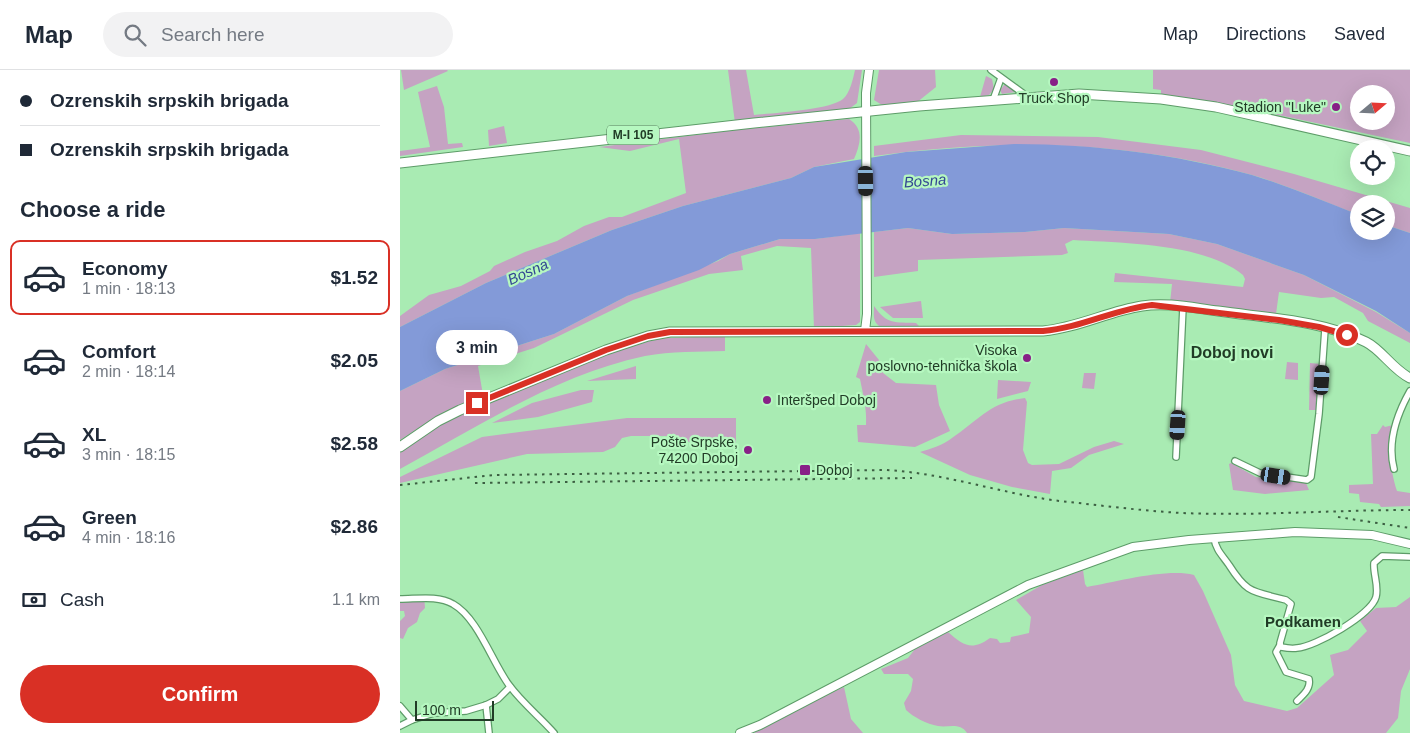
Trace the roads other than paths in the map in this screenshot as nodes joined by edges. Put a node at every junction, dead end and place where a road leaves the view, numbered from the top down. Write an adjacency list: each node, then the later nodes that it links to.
1 (869, 70): 6 (street)
2 (990, 70): 3 (street)
3 (1002, 78): 4 (street); 5 (street)
4 (1028, 97): 5 (main road, M-I 105); 7 (main road, M-I 105)
5 (993, 100): 6 (main road, M-I 105)
6 (866, 112): 8 (main road, M-I 105); 11 (street)
7 (1410, 151)
8 (400, 163)
9 (1183, 307): 10 (main road); 11 (main road); 15 (street)
10 (1326, 329): 12 (main road); 16 (street)
11 (864, 332): 14 (main road)
12 (1410, 378)
13 (1410, 391): 17 (street)
14 (400, 447)
15 (1176, 457)
16 (1234, 461)
17 (1394, 469)
18 (1214, 538): 19 (street); 22 (street); 31 (street)
19 (1410, 544)
20 (1410, 557): 22 (street)
21 (400, 599): 23 (street)
22 (1280, 645): 24 (street)
23 (510, 686): 25 (street); 30 (street)
24 (1297, 701)
25 (486, 705): 27 (street); 29 (street)
26 (400, 706): 27 (street)
27 (412, 720): 28 (street)
28 (400, 726)
29 (489, 733)
30 (554, 733)
31 (740, 733)

